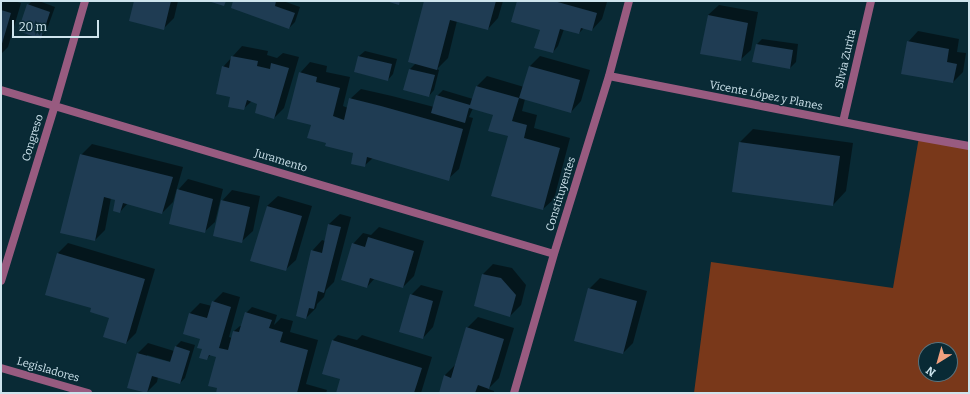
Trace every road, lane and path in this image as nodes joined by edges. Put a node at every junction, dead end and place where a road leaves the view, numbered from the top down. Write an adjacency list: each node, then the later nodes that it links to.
1 (85, 1): 6 (street, Congreso)
2 (629, 1): 4 (street, Constituyentes)
3 (871, 1): 7 (street, Silvia Zurita)
4 (609, 76): 7 (street, Vicente López y Planes); 9 (street, Constituyentes)
5 (1, 90): 6 (street, Juramento)
6 (55, 105): 9 (street, Juramento); 10 (street, Congreso)
7 (843, 122): 8 (street, Vicente López y Planes)
8 (969, 146)
9 (554, 254): 13 (street, Constituyentes)
10 (1, 281)
11 (1, 368): 12 (street, Legisladores)
12 (88, 393)
13 (514, 393)

